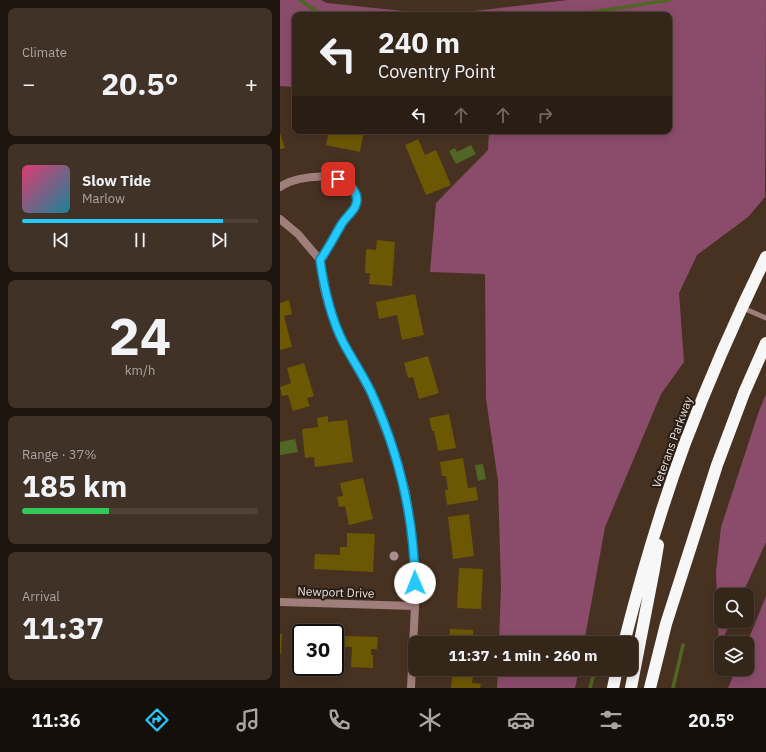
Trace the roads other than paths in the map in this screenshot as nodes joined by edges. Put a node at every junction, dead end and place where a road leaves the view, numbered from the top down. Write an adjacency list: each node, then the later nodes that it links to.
1 (280, 187): 4 (street)
2 (280, 219): 4 (street)
3 (766, 257): 5 (highway, Veterans Parkway)
4 (320, 260): 10 (street)
5 (742, 308): 6 (lane); 8 (highway, Veterans Parkway)
6 (766, 318)
7 (766, 344): 16 (highway)
8 (662, 510): 11 (highway, Veterans Parkway); 15 (highway)
9 (280, 602): 10 (street, Newport Drive)
10 (415, 606): 13 (street)
11 (626, 636)
12 (616, 676): 14 (highway)
13 (411, 688)
14 (613, 688)
15 (631, 688)
16 (650, 688)

